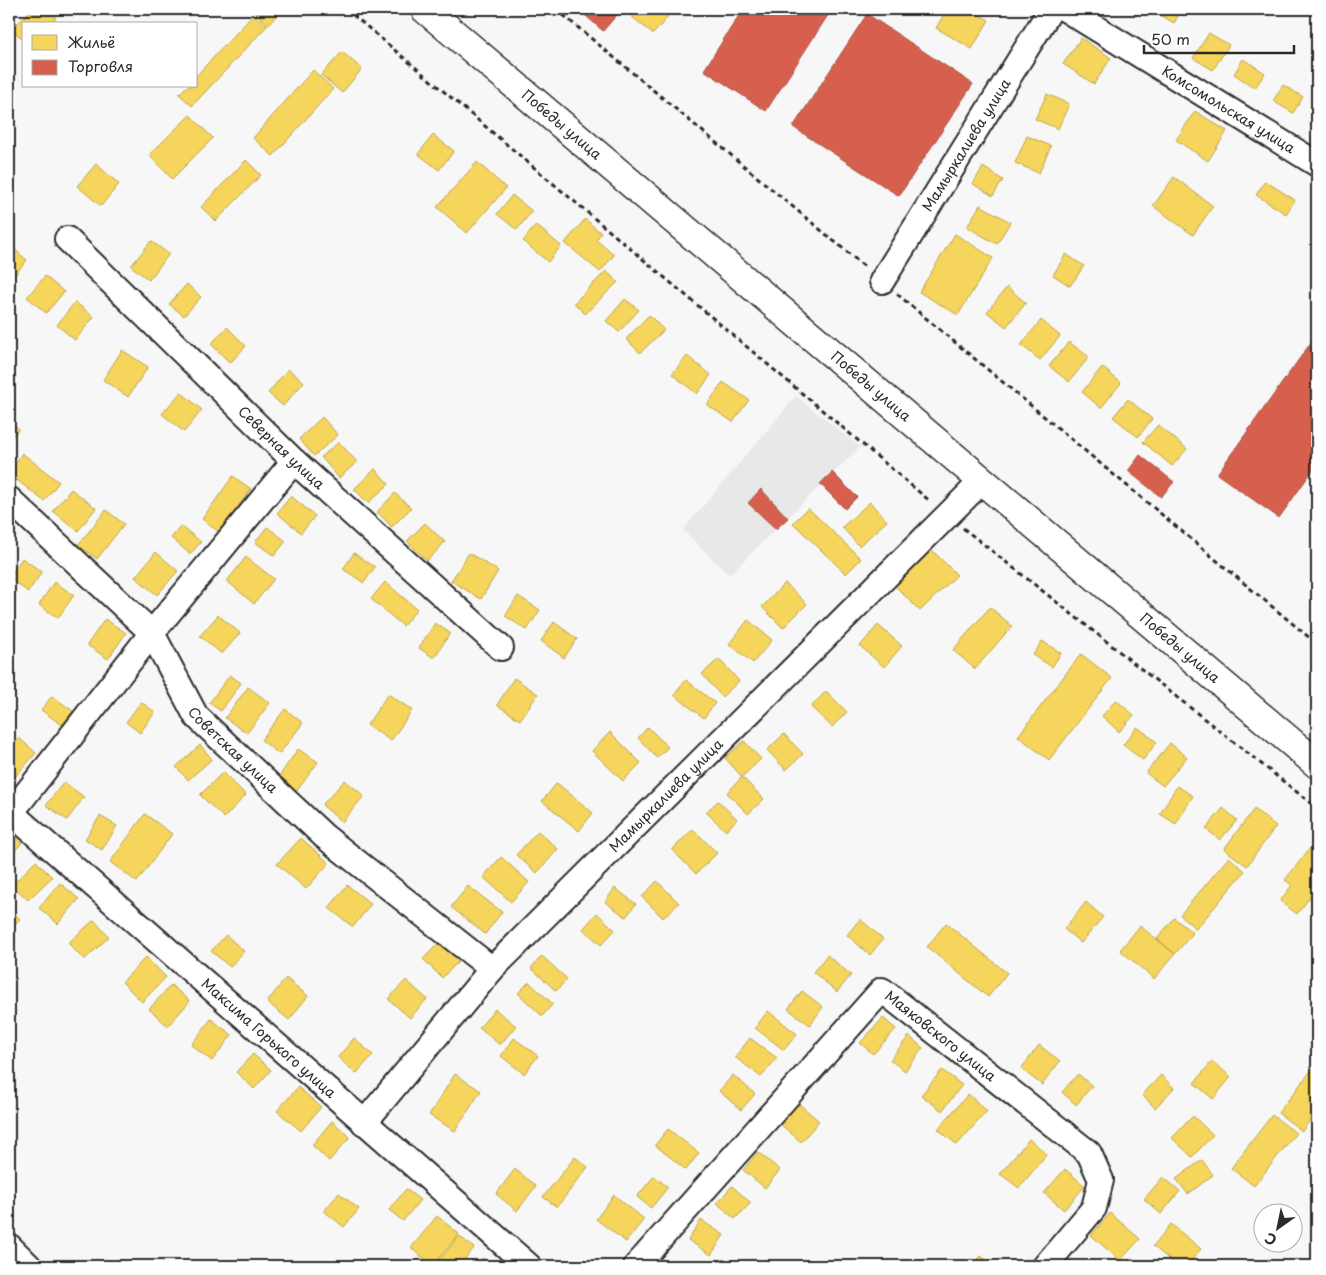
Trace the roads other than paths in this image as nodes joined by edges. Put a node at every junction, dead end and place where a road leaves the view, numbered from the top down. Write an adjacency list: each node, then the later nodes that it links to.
1 (425, 9): 8 (main road, Победы улица)
2 (1051, 9): 6 (street, Мамыркалиева улица)
3 (1065, 9): 4 (street, Комсомольская улица)
4 (1317, 164)
5 (67, 240): 7 (street, Северная улица)
6 (882, 281)
7 (294, 461): 10 (street); 11 (street, Северная улица)
8 (982, 482): 12 (main road, Победы улица); 14 (street, Мамыркалиева улица)
9 (9, 499): 10 (street, Советская улица)
10 (152, 633): 13 (street); 14 (street, Советская улица)
11 (501, 648)
12 (1317, 764)
13 (10, 812): 15 (street, Максима Горького улица)
14 (492, 969): 15 (street, Мамыркалиева улица)
15 (364, 1123): 18 (street, Максима Горького улица)
16 (9, 1246): 17 (street)
17 (29, 1266)
18 (529, 1266)
19 (636, 1266): 20 (street, Маяковского улица)
20 (1045, 1266)

